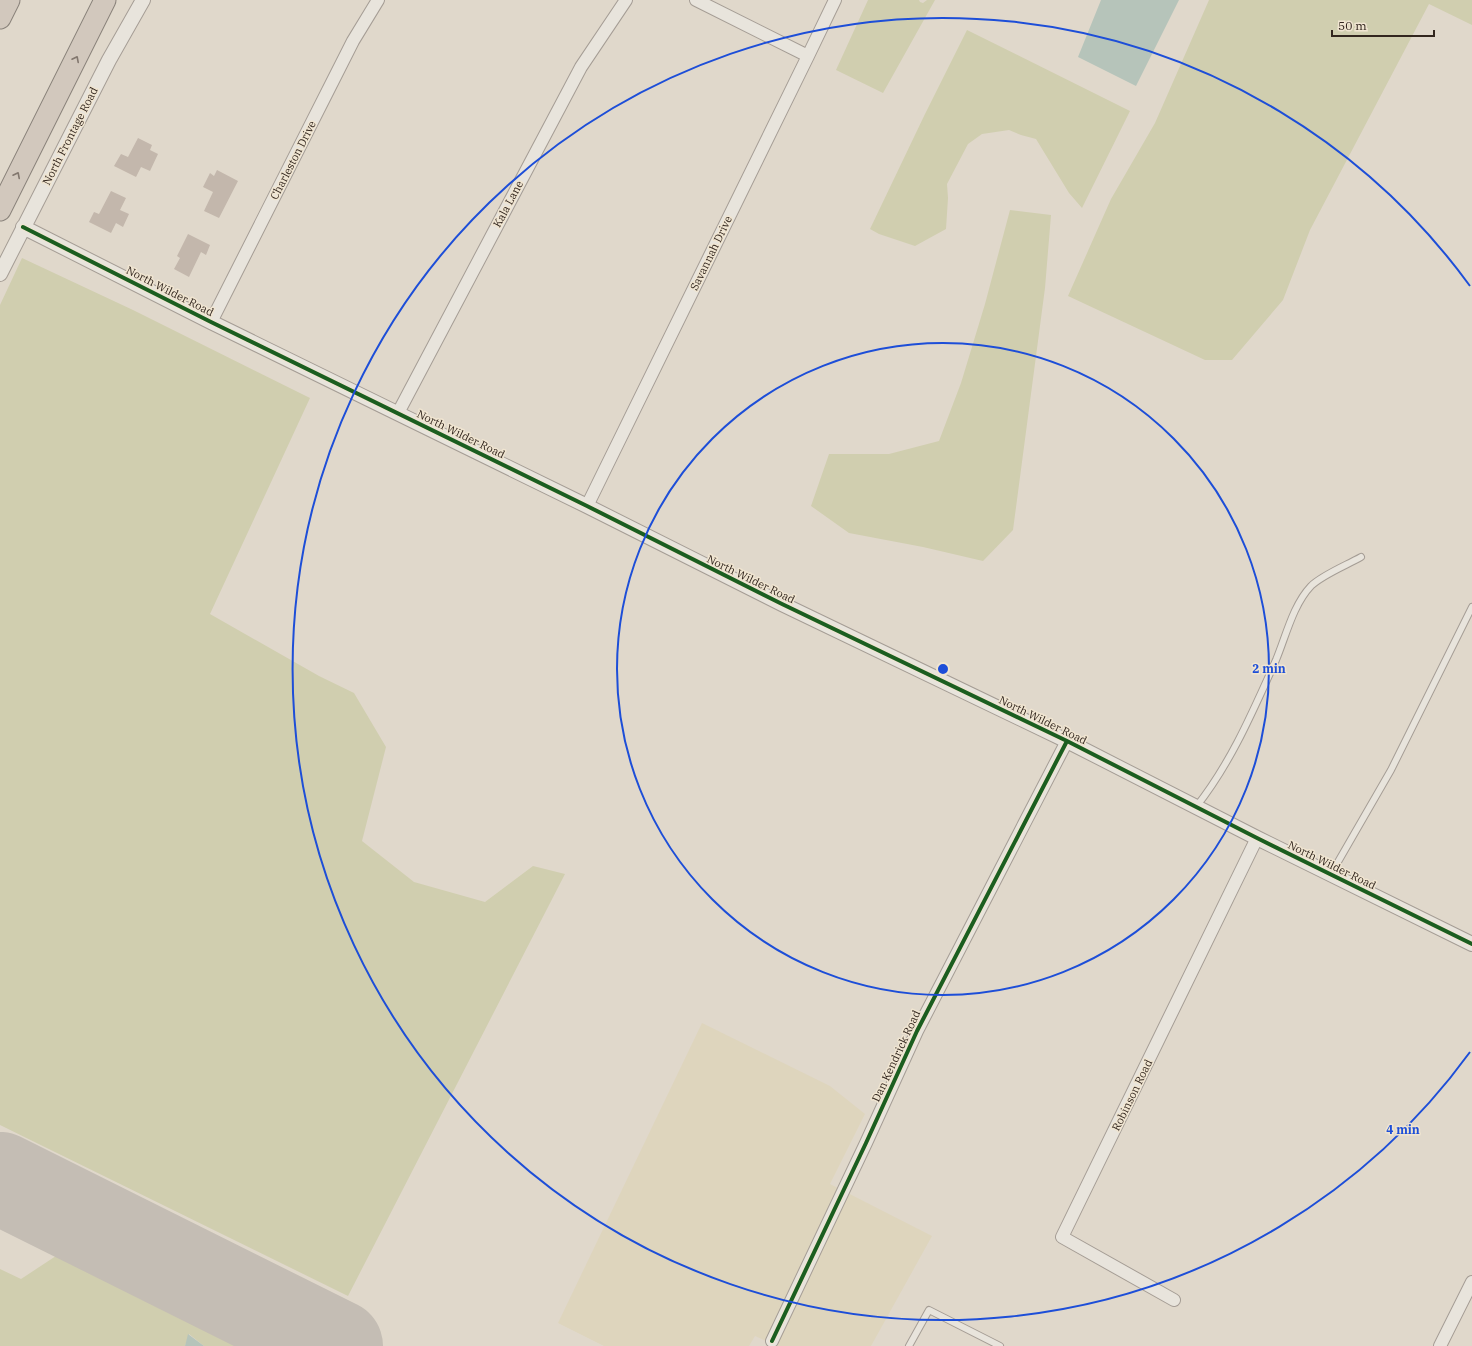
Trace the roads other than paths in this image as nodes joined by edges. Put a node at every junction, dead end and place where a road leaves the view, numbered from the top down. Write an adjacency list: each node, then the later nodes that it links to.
1 (9, 0): 8 (highway)
2 (105, 0): 10 (highway, one-way to 2)
3 (143, 0): 11 (street, North Frontage Road)
4 (378, 0): 13 (street, Charleston Drive)
5 (626, 0): 14 (street, Kala Lane)
6 (696, 0): 9 (street)
7 (835, 0): 9 (street, Savannah Drive)
8 (0, 18)
9 (808, 56): 15 (street, Savannah Drive)
10 (0, 210)
11 (24, 227): 12 (street, North Frontage Road); 13 (street, North Wilder Road)
12 (0, 274)
13 (211, 322): 14 (street, North Wilder Road)
14 (398, 414): 15 (street, North Wilder Road)
15 (587, 506): 18 (street, North Wilder Road)
16 (1361, 557): 19 (lane)
17 (1472, 607): 21 (lane)
18 (1067, 741): 19 (street, North Wilder Road); 25 (street, Dan Kendrick Road)
19 (1196, 807): 20 (street, North Wilder Road)
20 (1258, 838): 21 (street, North Wilder Road); 24 (street, Robinson Road)
21 (1331, 874): 22 (street, North Wilder Road)
22 (1472, 944)
23 (1472, 1282): 28 (street)
24 (1174, 1300)
25 (774, 1343)
26 (909, 1346): 27 (lane)
27 (1000, 1346)
28 (1440, 1346)

